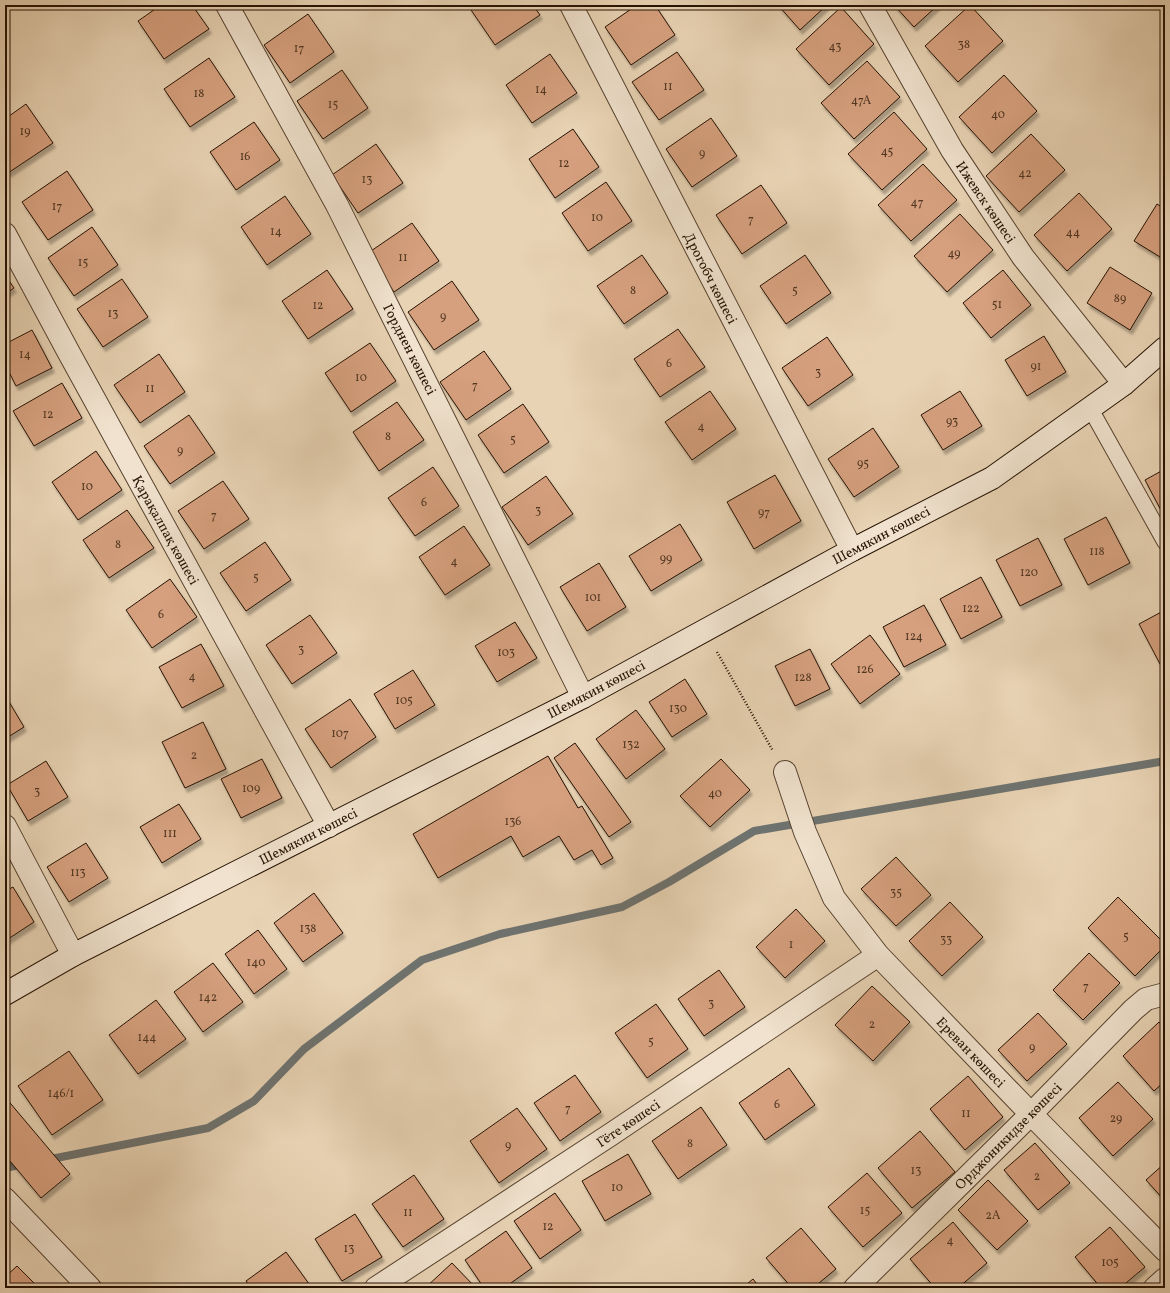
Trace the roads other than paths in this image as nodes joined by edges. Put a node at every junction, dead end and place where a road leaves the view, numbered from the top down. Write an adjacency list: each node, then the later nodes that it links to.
1 (227, 5): 10 (street, Горднен көшесі)
2 (571, 5): 9 (street, Дрогобч көшесі)
3 (870, 5): 6 (street, Ижевск көшесі)
4 (5, 234): 13 (street, Қарақалпақ көшесі)
5 (1165, 348): 6 (street, Шемякин көшесі)
6 (1124, 384): 7 (street, Шемякин көшесі)
7 (1090, 408): 8 (lane); 9 (street, Шемякин көшесі)
8 (1165, 542)
9 (852, 550): 10 (street, Шемякин көшесі)
10 (583, 697): 13 (street, Шемякин көшесі)
11 (785, 772): 15 (street, Ереван көшесі)
12 (5, 826): 14 (street)
13 (329, 826): 14 (street, Шемякин көшесі)
14 (73, 955): 16 (street, Шемякин көшесі)
15 (878, 955): 18 (street, Ереван көшесі); 23 (street, Гёте көшесі)
16 (5, 994)
17 (1165, 994): 18 (street, Орджоникидзе көшесі)
18 (1030, 1114): 20 (street, Ереван көшесі); 24 (street, Орджоникидзе көшесі)
19 (5, 1198): 22 (street)
20 (1165, 1250)
21 (1165, 1279): 25 (street)
22 (90, 1288)
23 (376, 1288)
24 (855, 1288)
25 (1155, 1288)

